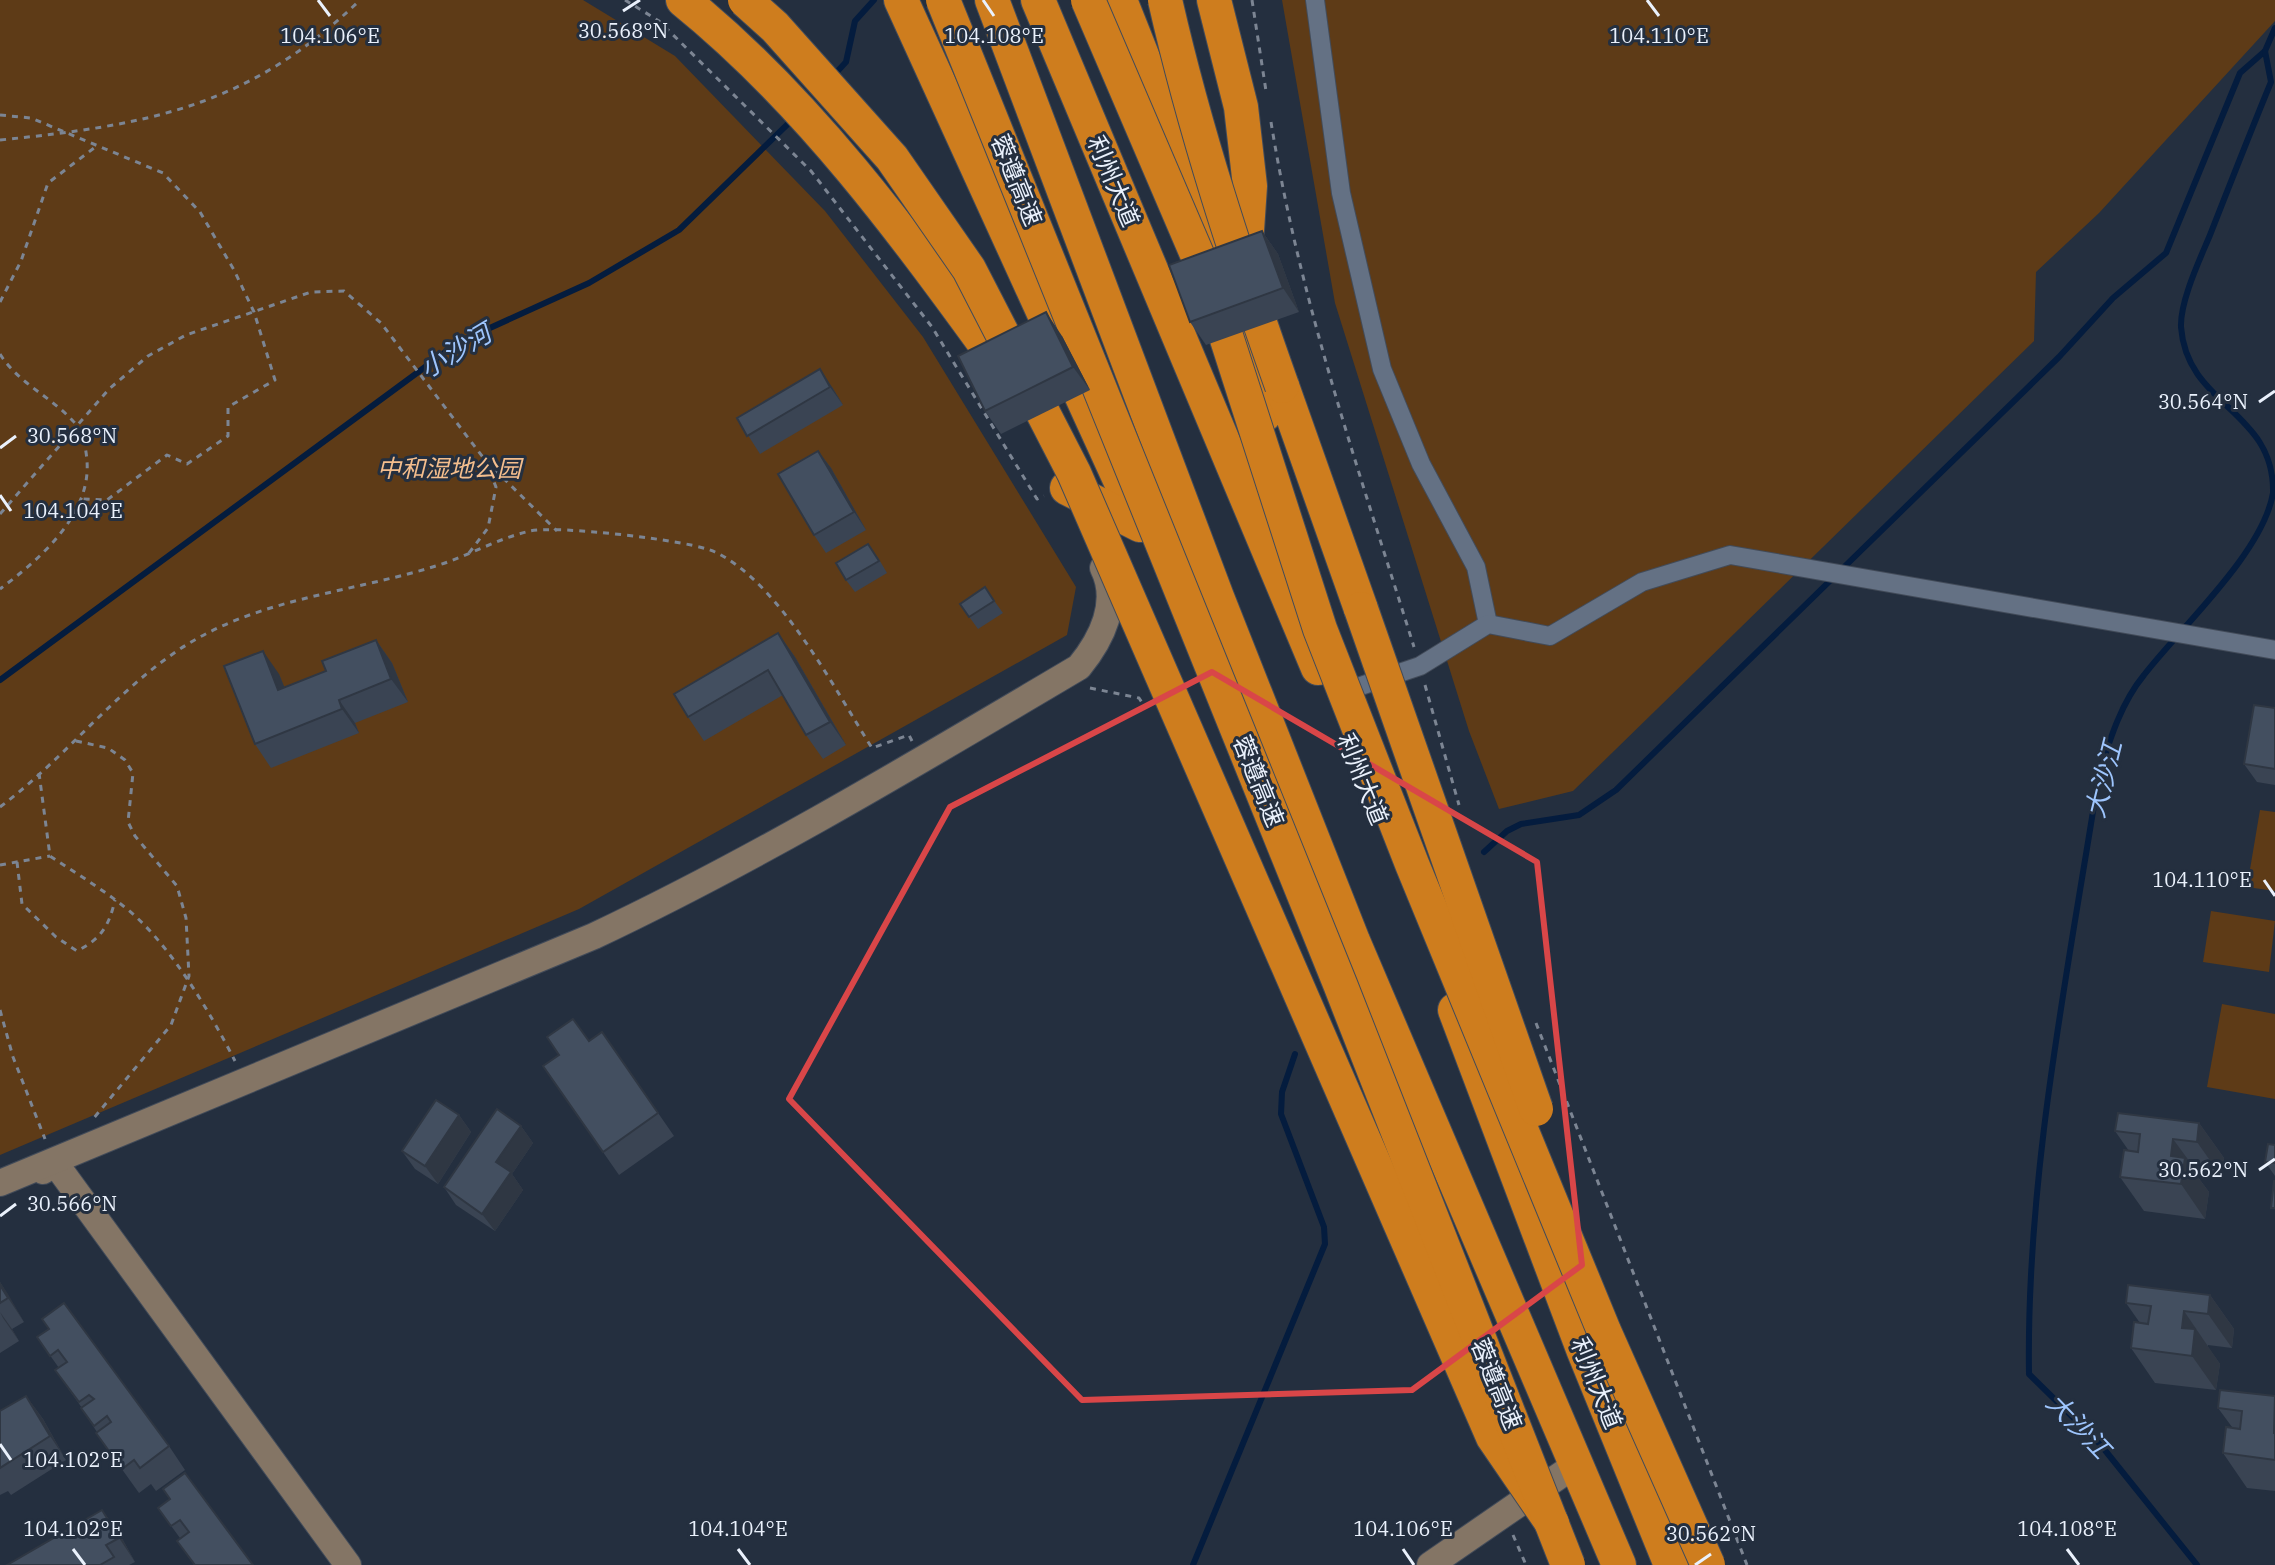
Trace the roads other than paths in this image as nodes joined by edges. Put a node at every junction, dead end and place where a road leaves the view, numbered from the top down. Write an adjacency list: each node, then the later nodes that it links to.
1 (683, 0): 13 (highway)
2 (745, 0): 26 (highway, bridge)
3 (943, 0): 26 (highway, 蓉遵高速, bridge)
4 (992, 0): 16 (highway, 利州大道)
5 (1038, 0): 18 (highway, 利州大道)
6 (1088, 0): 24 (highway, bridge)
7 (1120, 0): 12 (highway)
8 (1165, 0): 24 (highway, bridge)
9 (1214, 0): 12 (highway)
10 (1315, 0): 17 (street)
11 (903, 5): 15 (highway)
12 (1242, 307): 18 (highway)
13 (1017, 388): 14 (main road)
14 (1063, 487): 15 (highway); 21 (main road)
15 (1140, 525): 16 (highway)
16 (1217, 597): 25 (highway, 利州大道)
17 (1488, 624): 19 (street); 20 (street)
18 (1309, 643): 20 (highway, 利州大道)
19 (2275, 650)
20 (1329, 696): 31 (highway, 利州大道)
21 (55, 1163): 22 (main road); 23 (main road); 27 (main road)
22 (0, 1183)
23 (0, 1199)
24 (1604, 1331): 32 (highway, bridge)
25 (1578, 1463): 28 (main road); 30 (highway, 利州大道)
26 (1552, 1523): 29 (highway, 蓉遵高速, bridge)
27 (348, 1565)
28 (1430, 1565)
29 (1568, 1565)
30 (1619, 1565)
31 (1671, 1565)
32 (1708, 1565)

